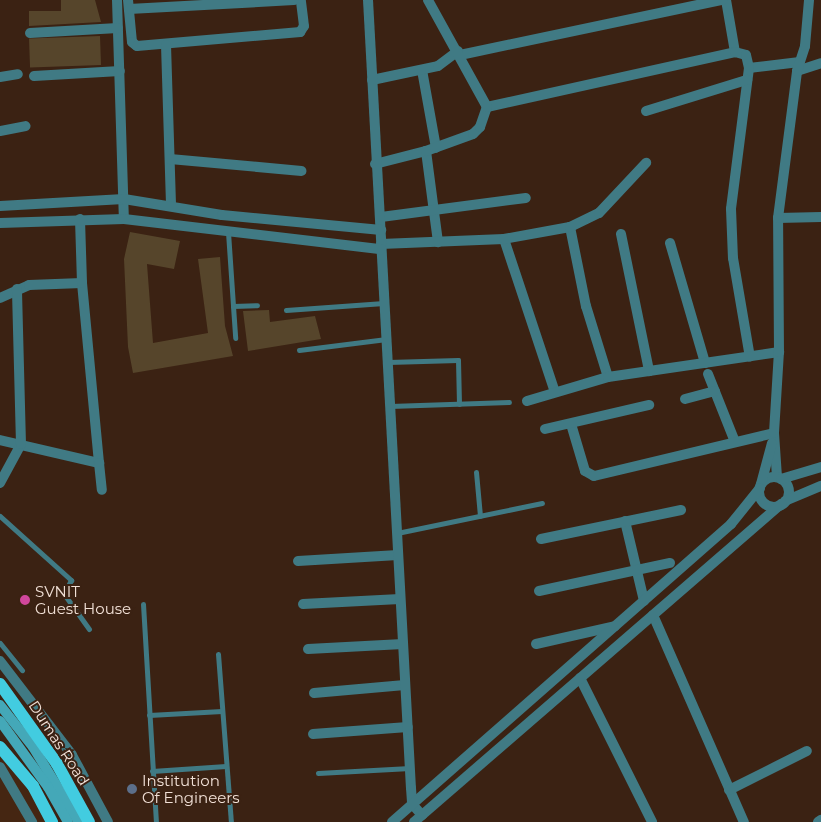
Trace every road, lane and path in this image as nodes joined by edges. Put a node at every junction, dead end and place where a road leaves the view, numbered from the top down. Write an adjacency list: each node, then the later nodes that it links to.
1 (117, 0): 10 (street)
2 (294, 0): 9 (street)
3 (301, 0): 12 (street)
4 (368, 0): 23 (street)
5 (428, 0): 14 (street)
6 (722, 0): 14 (street)
7 (726, 0): 13 (street)
8 (809, 0): 16 (street)
9 (128, 5): 12 (street)
10 (118, 28): 11 (street); 19 (street)
11 (30, 33)
12 (166, 45): 30 (street)
13 (735, 52): 17 (street); 25 (street)
14 (459, 53): 18 (street); 25 (street)
15 (821, 63): 16 (street)
16 (799, 66): 17 (street); 40 (street)
17 (748, 68): 24 (street)
18 (422, 70): 23 (street); 29 (street)
19 (120, 71): 21 (street); 35 (street)
20 (18, 74): 22 (street)
21 (34, 76)
22 (0, 77)
23 (372, 80): 32 (street)
24 (747, 80): 26 (street); 64 (street)
25 (487, 107): 29 (street)
26 (646, 110)
27 (26, 126): 28 (street)
28 (0, 131)
29 (431, 149): 32 (street); 38 (street)
30 (170, 159): 33 (street); 37 (street)
31 (646, 163): 45 (street)
32 (375, 164): 39 (street)
33 (301, 171)
34 (526, 198): 38 (street)
35 (124, 199): 36 (street); 37 (street); 43 (street)
36 (0, 206)
37 (171, 206): 46 (street)
38 (435, 210): 39 (street); 50 (street)
39 (381, 218): 46 (street)
40 (778, 218): 41 (street); 63 (street)
41 (821, 218)
42 (80, 219): 43 (street); 44 (street); 53 (street)
43 (124, 219): 47 (street)
44 (0, 223)
45 (570, 227): 49 (street); 69 (street)
46 (381, 230): 52 (street)
47 (228, 232): 52 (street); 58 (lane)
48 (622, 234): 67 (street)
49 (504, 239): 50 (street); 71 (street)
50 (438, 242): 52 (street)
51 (670, 243): 66 (street)
52 (381, 247): 56 (street)
53 (82, 283): 54 (street); 84 (street)
54 (17, 289): 55 (street); 83 (street)
55 (0, 298)
56 (384, 303): 59 (lane); 61 (street)
57 (256, 305): 58 (lane)
58 (233, 306): 60 (lane)
59 (286, 310)
60 (236, 338)
61 (386, 339): 62 (lane); 65 (street)
62 (299, 350)
63 (779, 352): 64 (street); 80 (street)
64 (750, 356): 66 (street)
65 (387, 362): 75 (lane); 77 (street)
66 (705, 363): 67 (street)
67 (649, 370): 69 (street)
68 (708, 374): 70 (street)
69 (608, 377): 71 (street)
70 (715, 391): 72 (street); 82 (street)
71 (555, 392): 73 (street)
72 (685, 399)
73 (527, 401)
74 (509, 402): 75 (lane)
75 (460, 404): 77 (lane)
76 (649, 405): 78 (street)
77 (390, 406): 98 (street)
78 (571, 424): 79 (street); 82 (street)
79 (545, 429)
80 (774, 433): 82 (street); 87 (street); 89 (street)
81 (0, 440): 83 (street)
82 (735, 442)
83 (21, 444): 84 (street); 88 (street)
84 (99, 463): 91 (street)
85 (821, 467): 87 (street)
86 (476, 472): 96 (lane)
87 (779, 478): 89 (street); 93 (street)
88 (0, 483)
89 (761, 486): 93 (street); 106 (street)
90 (820, 489): 93 (street)
91 (102, 490)
92 (542, 503): 96 (lane)
93 (783, 503): 109 (street)
94 (681, 510): 97 (street)
95 (0, 516): 111 (lane)
96 (480, 516): 98 (lane)
97 (625, 521): 99 (street); 103 (street)
98 (397, 533): 100 (street)
99 (541, 539)
100 (398, 555): 101 (street); 105 (street)
101 (298, 561)
102 (670, 563): 103 (street)
103 (636, 570): 104 (street); 106 (street)
104 (539, 591)
105 (400, 599): 108 (street); 113 (street)
106 (644, 601): 110 (street)
107 (142, 604): 125 (lane)
108 (304, 604)
109 (653, 615): 119 (street); 136 (street)
110 (615, 626): 114 (street); 137 (street)
111 (89, 628)
112 (0, 643): 118 (lane)
113 (403, 644): 115 (street); 121 (street)
114 (536, 644)
115 (308, 649)
116 (218, 654): 124 (lane)
117 (0, 661): 144 (street)
118 (22, 670)
119 (580, 678): 138 (street); 149 (street)
120 (0, 684): 143 (main road, Dumas Road)
121 (405, 685): 122 (street); 127 (street)
122 (314, 693)
123 (0, 704): 142 (main road)
124 (222, 711): 125 (lane); 131 (lane)
125 (149, 714): 134 (lane)
126 (0, 721): 141 (main road)
127 (408, 727): 128 (street); 133 (street)
128 (312, 734)
129 (0, 747): 140 (main road)
130 (807, 751): 136 (street)
131 (226, 766): 134 (lane); 146 (lane)
132 (0, 767): 139 (street)
133 (410, 768): 135 (lane); 137 (street)
134 (152, 771): 145 (lane)
135 (318, 773)
136 (729, 790): 150 (street)
137 (412, 804): 138 (street); 147 (street)
138 (422, 814): 148 (street)
139 (32, 822)
140 (52, 822)
141 (68, 822)
142 (79, 822)
143 (89, 822)
144 (108, 822)
145 (156, 822)
146 (230, 822)
147 (392, 822)
148 (414, 822)
149 (652, 822)
150 (744, 822)

